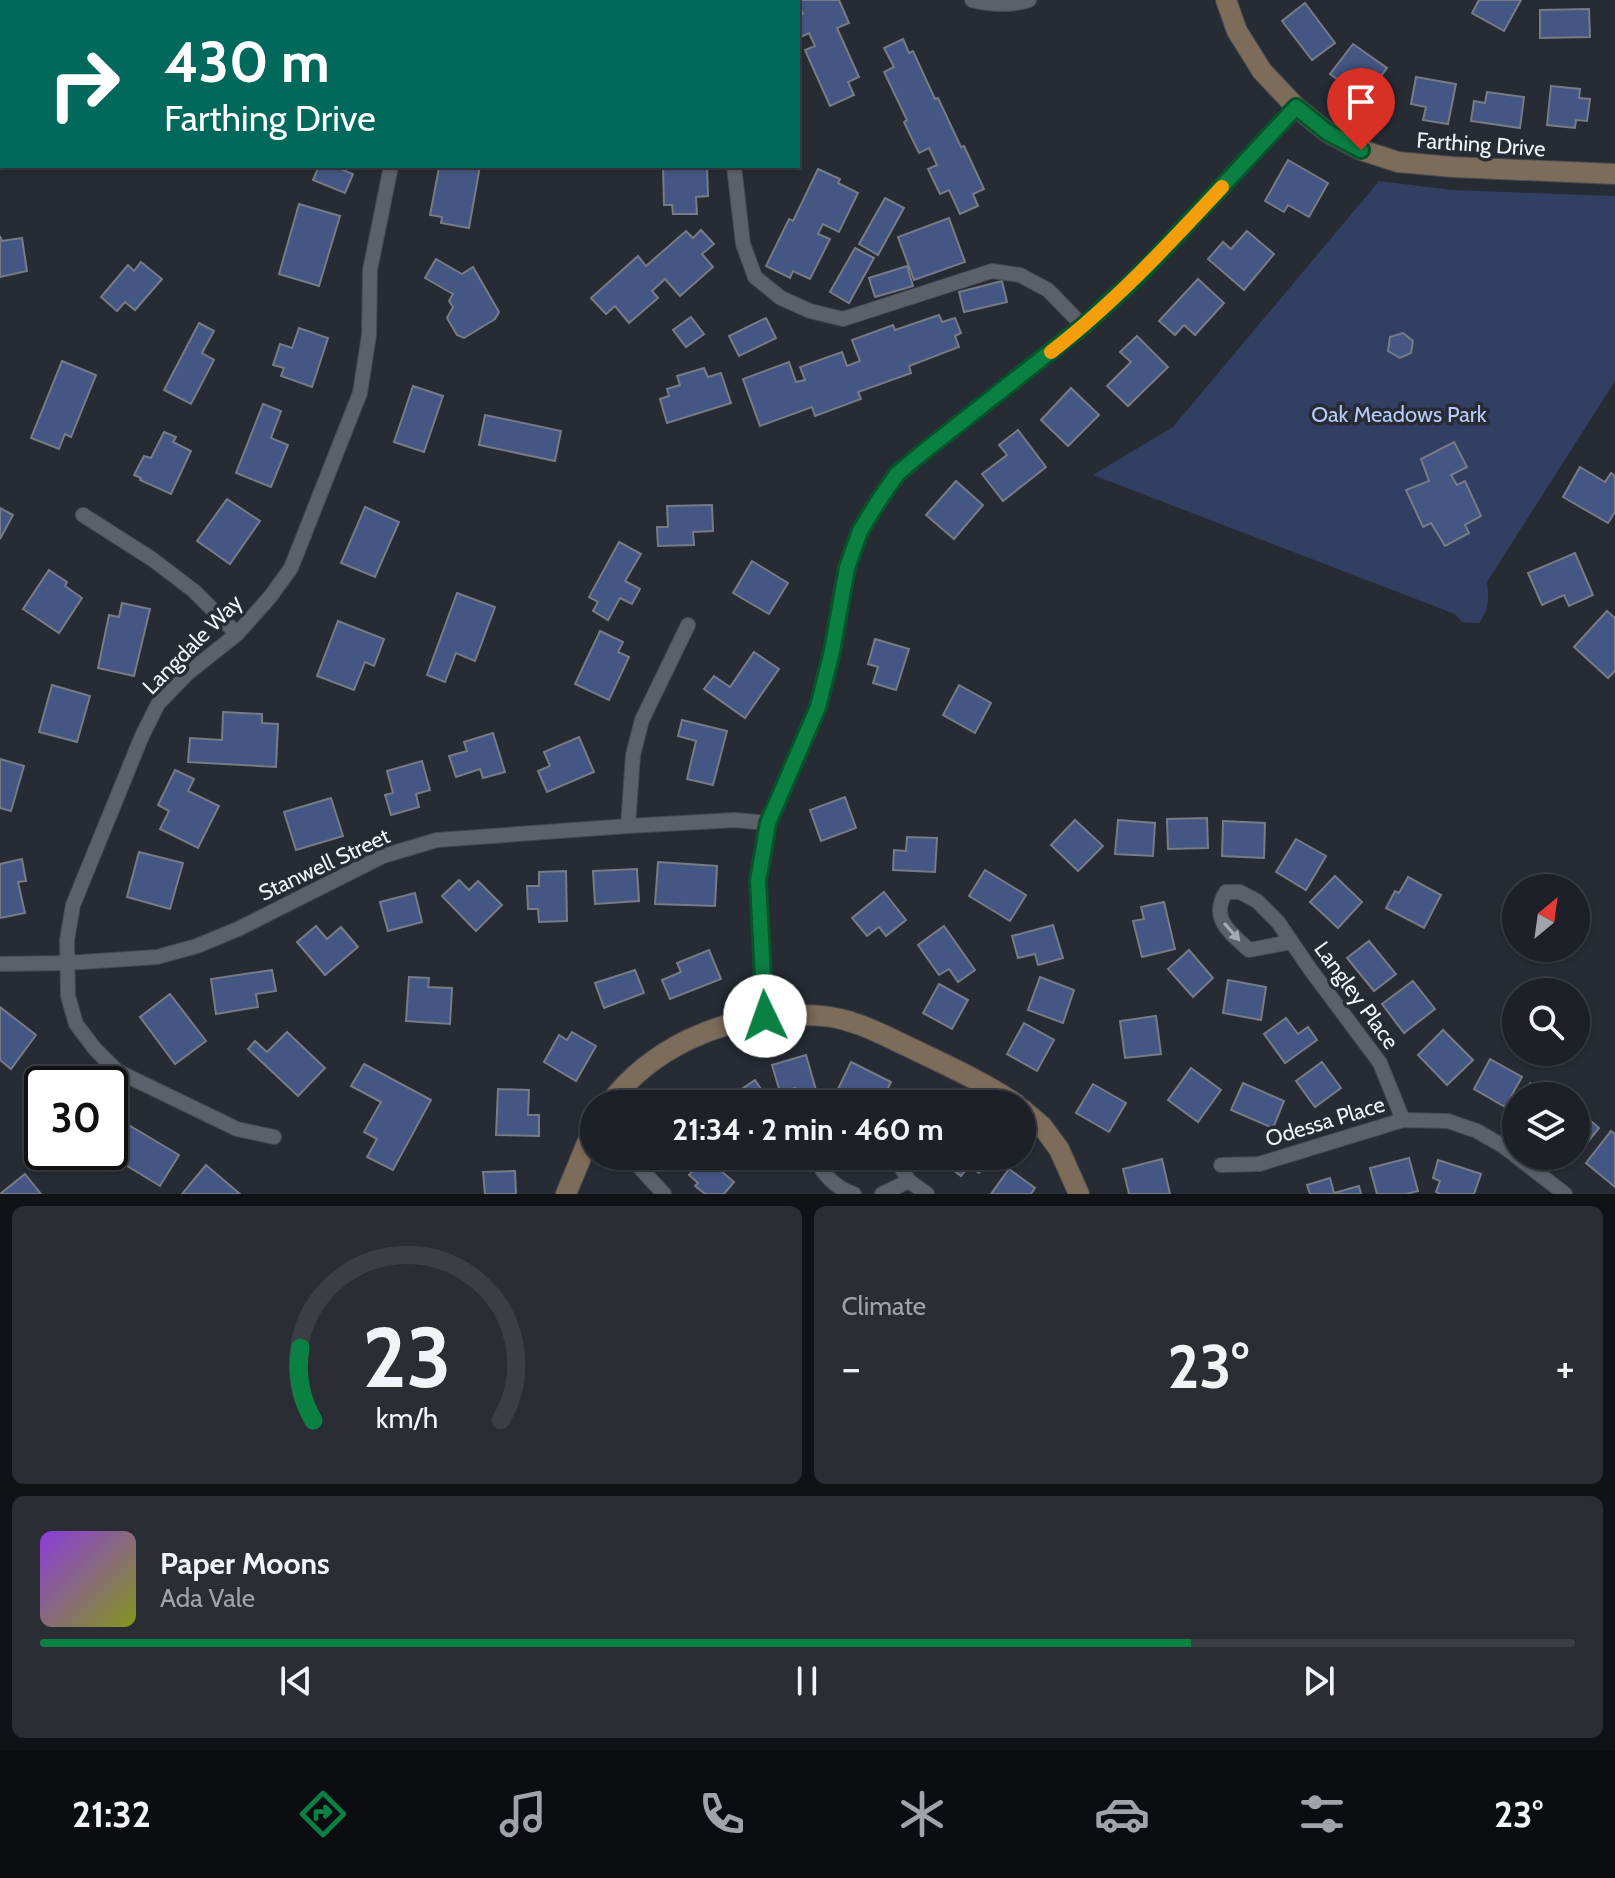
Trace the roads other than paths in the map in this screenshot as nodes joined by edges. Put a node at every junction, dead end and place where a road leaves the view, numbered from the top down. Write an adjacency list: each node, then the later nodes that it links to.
1 (972, 0): 2 (street)
2 (1029, 0)
3 (1226, 0): 4 (street, Farthing Drive)
4 (1296, 107): 7 (street, Farthing Drive); 8 (street)
5 (391, 168): 11 (street, Langdale Way)
6 (734, 168): 8 (street)
7 (1615, 174)
8 (1083, 326): 12 (street)
9 (83, 515): 11 (street)
10 (688, 625): 13 (street)
11 (237, 634): 15 (street, Langdale Way)
12 (768, 823): 13 (street, Stanwell Street); 17 (street)
13 (628, 826): 15 (street, Stanwell Street)
14 (1291, 942): 14 (street, Langley Place, one-way to 14); 20 (street, Langley Place)
15 (67, 963): 16 (street, Stanwell Street); 22 (street, Langdale Way)
16 (0, 964)
17 (765, 1016): 18 (street); 19 (street)
18 (620, 1090)
19 (991, 1090)
20 (1403, 1120): 24 (street, Odessa Place); 35 (street, Odessa Place)
21 (1036, 1121): 34 (street)
22 (274, 1137)
23 (580, 1160): 29 (street)
24 (1221, 1165)
25 (642, 1170): 30 (street)
26 (822, 1170): 31 (street)
27 (903, 1170): 28 (street)
28 (909, 1181): 32 (street); 33 (street)
29 (566, 1194)
30 (664, 1194)
31 (854, 1194)
32 (882, 1194)
33 (927, 1194)
34 (1079, 1194)
35 (1565, 1194)

